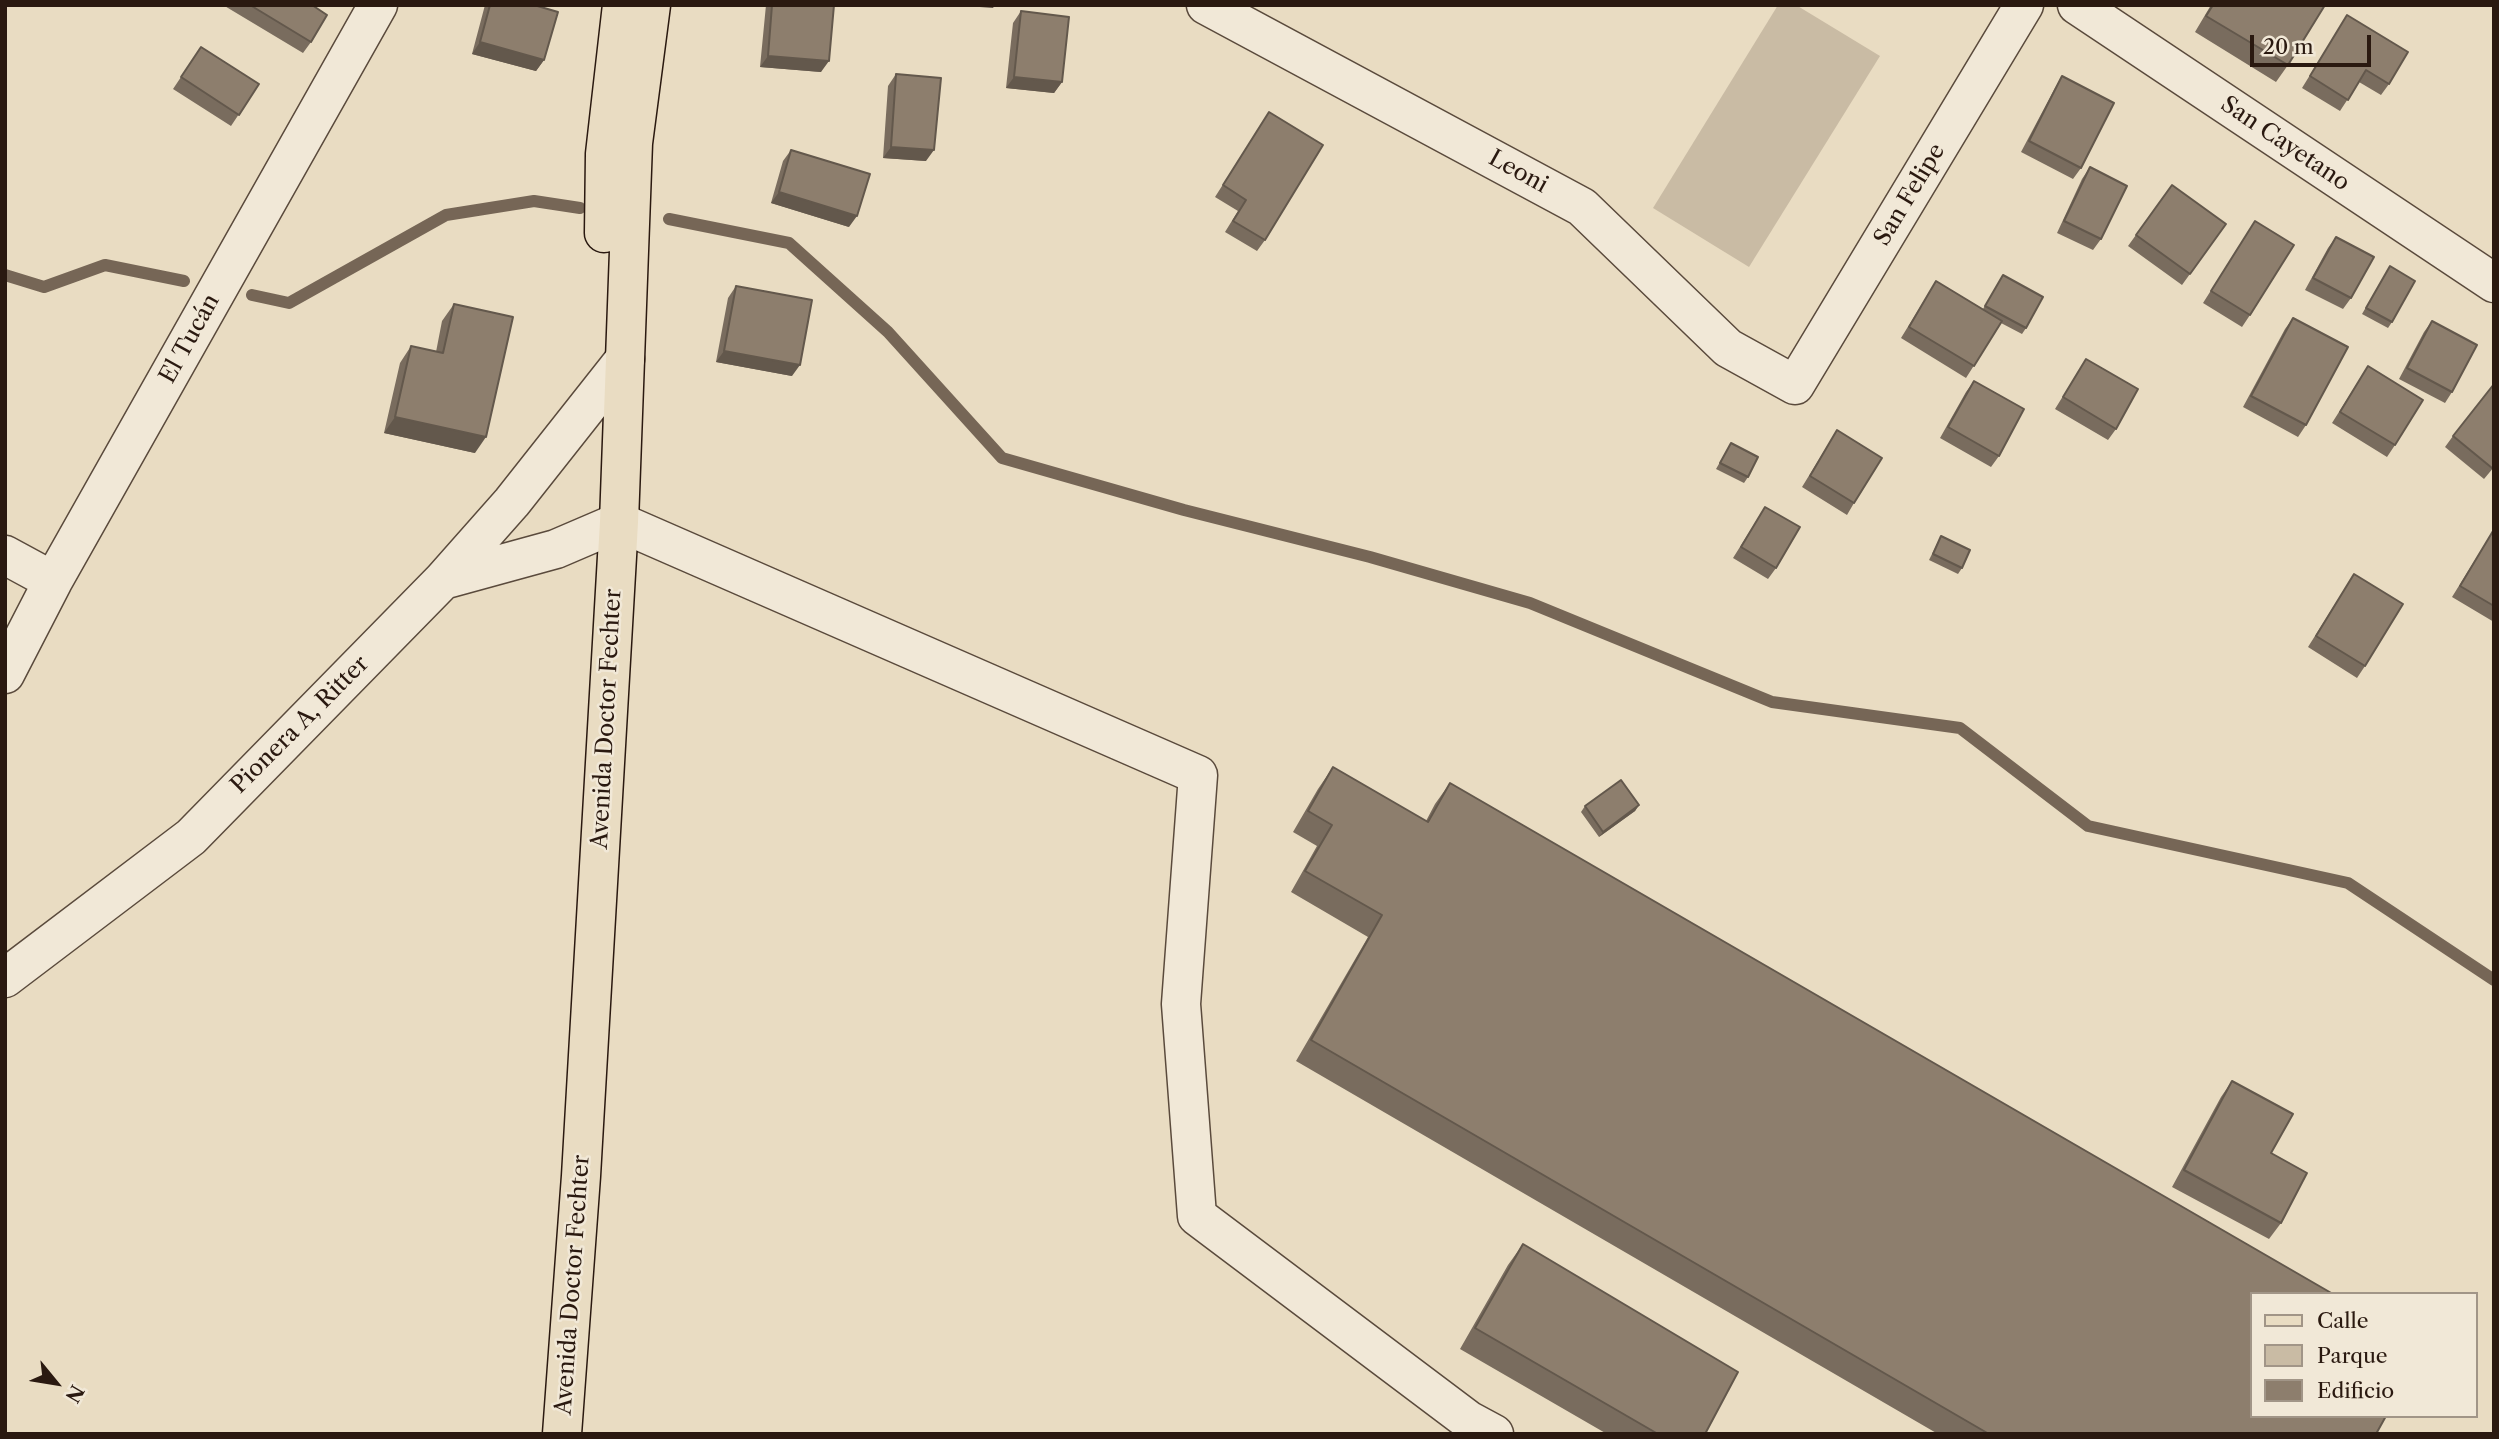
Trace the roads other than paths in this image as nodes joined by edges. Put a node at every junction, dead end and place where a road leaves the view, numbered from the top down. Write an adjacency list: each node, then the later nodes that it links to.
1 (378, 5): 14 (street, El Tucán)
2 (622, 5): 10 (main road, Avenida Doctor Fechter)
3 (651, 5): 8 (main road, Avenida Doctor Fechter)
4 (1206, 5): 9 (street, Leoni)
5 (2024, 5): 9 (street, San Felipe)
6 (2077, 5): 7 (street, San Cayetano)
7 (2494, 283)
8 (625, 359): 10 (street, Pionera A, Ritter); 11 (main road, Avenida Doctor Fechter)
9 (1796, 385)
10 (601, 388): 11 (main road, Avenida Doctor Fechter); 13 (street, Pionera A, Ritter)
11 (606, 527): 13 (street); 17 (main road, Avenida Doctor Fechter); 18 (main road, Avenida Doctor Fechter); 19 (street)
12 (5, 555): 14 (street)
13 (443, 580): 16 (street, Pionera A, Ritter)
14 (53, 581): 15 (street, El Tucán)
15 (5, 674)
16 (5, 978)
17 (536, 1434)
18 (562, 1434)
19 (1494, 1434)

